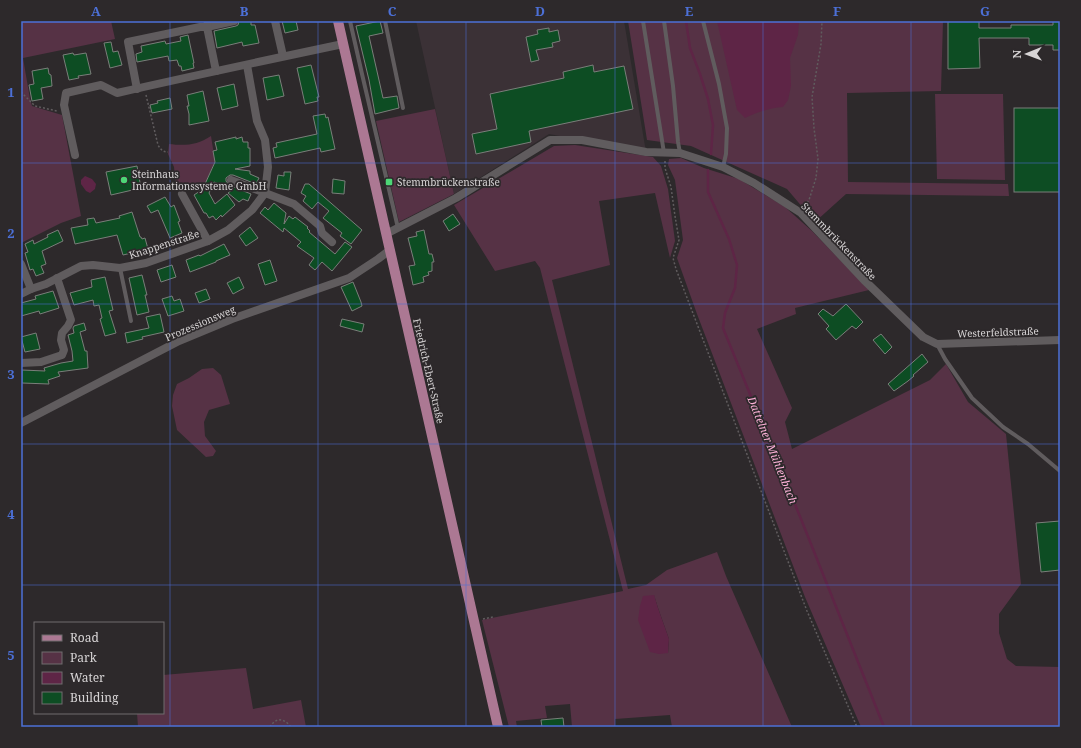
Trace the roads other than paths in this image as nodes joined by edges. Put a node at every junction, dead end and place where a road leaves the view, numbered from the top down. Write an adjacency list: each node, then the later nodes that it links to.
1 (234, 21): 9 (street)
2 (275, 21): 11 (street)
3 (338, 21): 10 (main road, Friedrich-Ebert-Straße)
4 (350, 21): 23 (lane)
5 (384, 21): 15 (lane)
6 (643, 21): 16 (lane)
7 (664, 21): 17 (lane)
8 (703, 21): 19 (lane)
9 (207, 24): 13 (street); 14 (street)
10 (343, 44): 11 (street); 24 (main road, Friedrich-Ebert-Straße)
11 (283, 56): 12 (street)
12 (247, 65): 13 (street); 21 (street)
13 (216, 71): 14 (street)
14 (141, 88): 18 (street)
15 (404, 108)
16 (664, 153): 17 (street, Stemmbrückenstraße); 23 (street, Stemmbrückenstraße)
17 (680, 153): 19 (street, Stemmbrückenstraße)
18 (75, 155)
19 (723, 167): 35 (street, Stemmbrückenstraße)
20 (231, 180): 21 (street)
21 (265, 193): 25 (street, Knappenstraße); 26 (street)
22 (182, 194): 25 (street, Knappenstraße)
23 (398, 228): 24 (street)
24 (386, 234): 27 (main road, Friedrich-Ebert-Straße)
25 (208, 241): 29 (street, Knappenstraße)
26 (332, 242)
27 (390, 250): 37 (street, Prozessionsweg); 39 (main road, Friedrich-Ebert-Straße)
28 (21, 264): 31 (street)
29 (120, 268): 30 (street, Knappenstraße); 33 (lane)
30 (57, 278): 31 (street, Knappenstraße); 36 (street)
31 (31, 289): 32 (street, Knappenstraße)
32 (21, 294)
33 (131, 321)
34 (1060, 340): 35 (street, Westerfeldstraße)
35 (937, 344): 38 (lane)
36 (21, 363)
37 (21, 423)
38 (1060, 470)
39 (498, 727)

